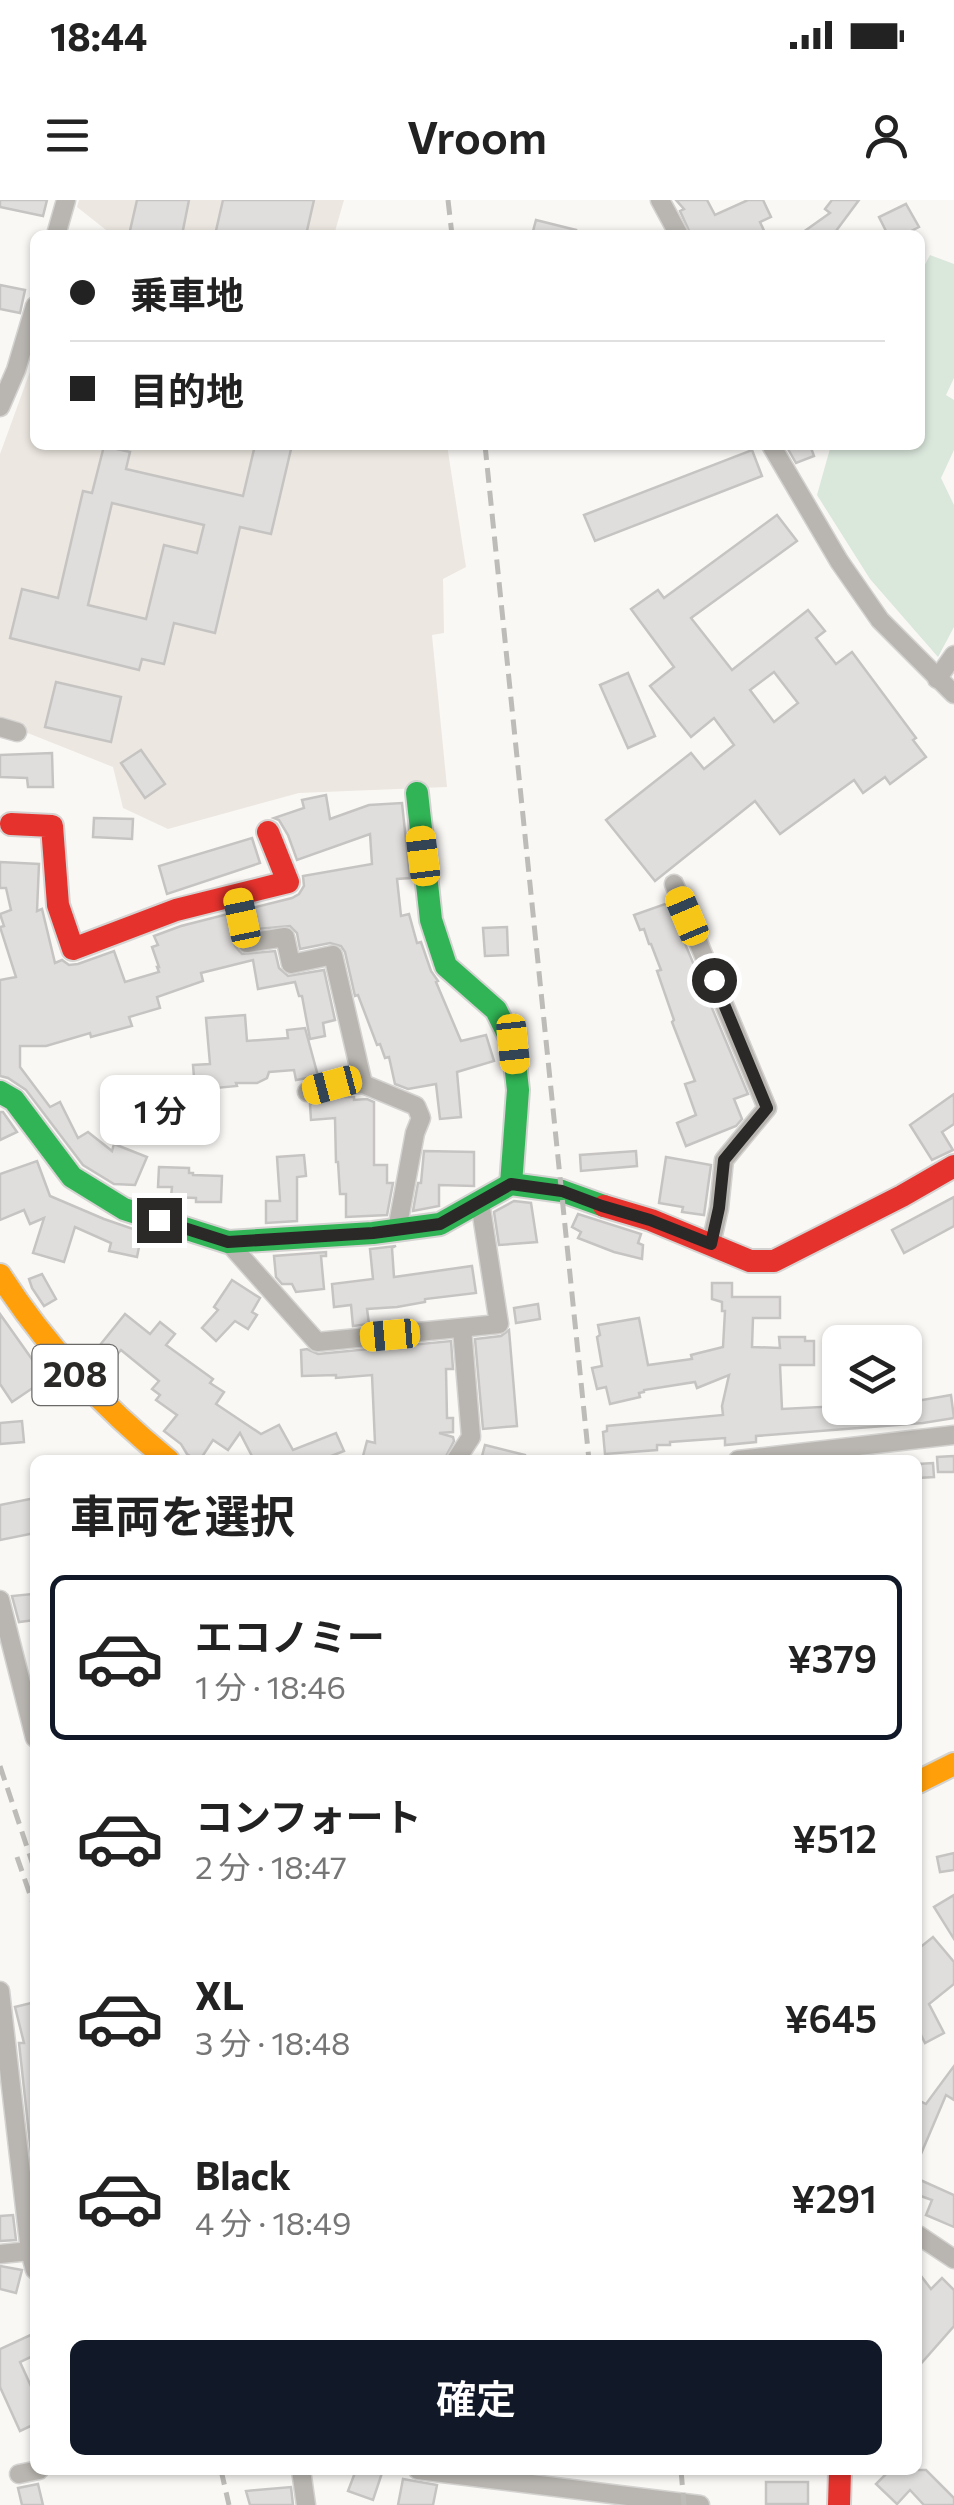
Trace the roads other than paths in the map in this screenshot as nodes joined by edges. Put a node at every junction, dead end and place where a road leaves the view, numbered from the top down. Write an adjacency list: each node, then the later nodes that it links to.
1 (66, 200): 3 (street)
2 (660, 200): 4 (street)
3 (57, 230)
4 (676, 230)
5 (30, 323): 6 (street)
6 (0, 407)
7 (774, 450): 9 (street)
8 (954, 655): 9 (street)
9 (937, 680): 10 (street)
10 (954, 694)
11 (417, 793): 20 (main road)
12 (11, 824): 15 (main road)
13 (268, 832): 15 (main road)
14 (674, 884): 24 (street)
15 (236, 894): 16 (street)
16 (364, 1084): 18 (street); 22 (street)
17 (0, 1092): 23 (main road)
18 (307, 1092)
19 (954, 1166): 24 (main road)
20 (511, 1184): 21 (main road); 24 (main road)
21 (480, 1202): 22 (main road); 26 (street)
22 (397, 1230): 23 (main road)
23 (228, 1242): 26 (street)
24 (711, 1244)
25 (0, 1275): 28 (main road, 208)
26 (462, 1328): 29 (street)
27 (954, 1435): 30 (street)
28 (162, 1455)
29 (459, 1455)
30 (781, 1455)
31 (0, 1600): 32 (street)
32 (30, 1718)
33 (954, 1764): 34 (main road)
34 (922, 1780)
35 (0, 1991): 37 (street)
36 (922, 2238): 39 (street)
37 (30, 2251): 38 (street)
38 (0, 2254)
39 (954, 2259)
40 (30, 2472): 41 (street)
41 (19, 2474)
42 (302, 2475): 45 (street)
43 (840, 2475): 47 (main road)
44 (496, 2476): 46 (street)
45 (306, 2505)
46 (700, 2505)
47 (839, 2505)

